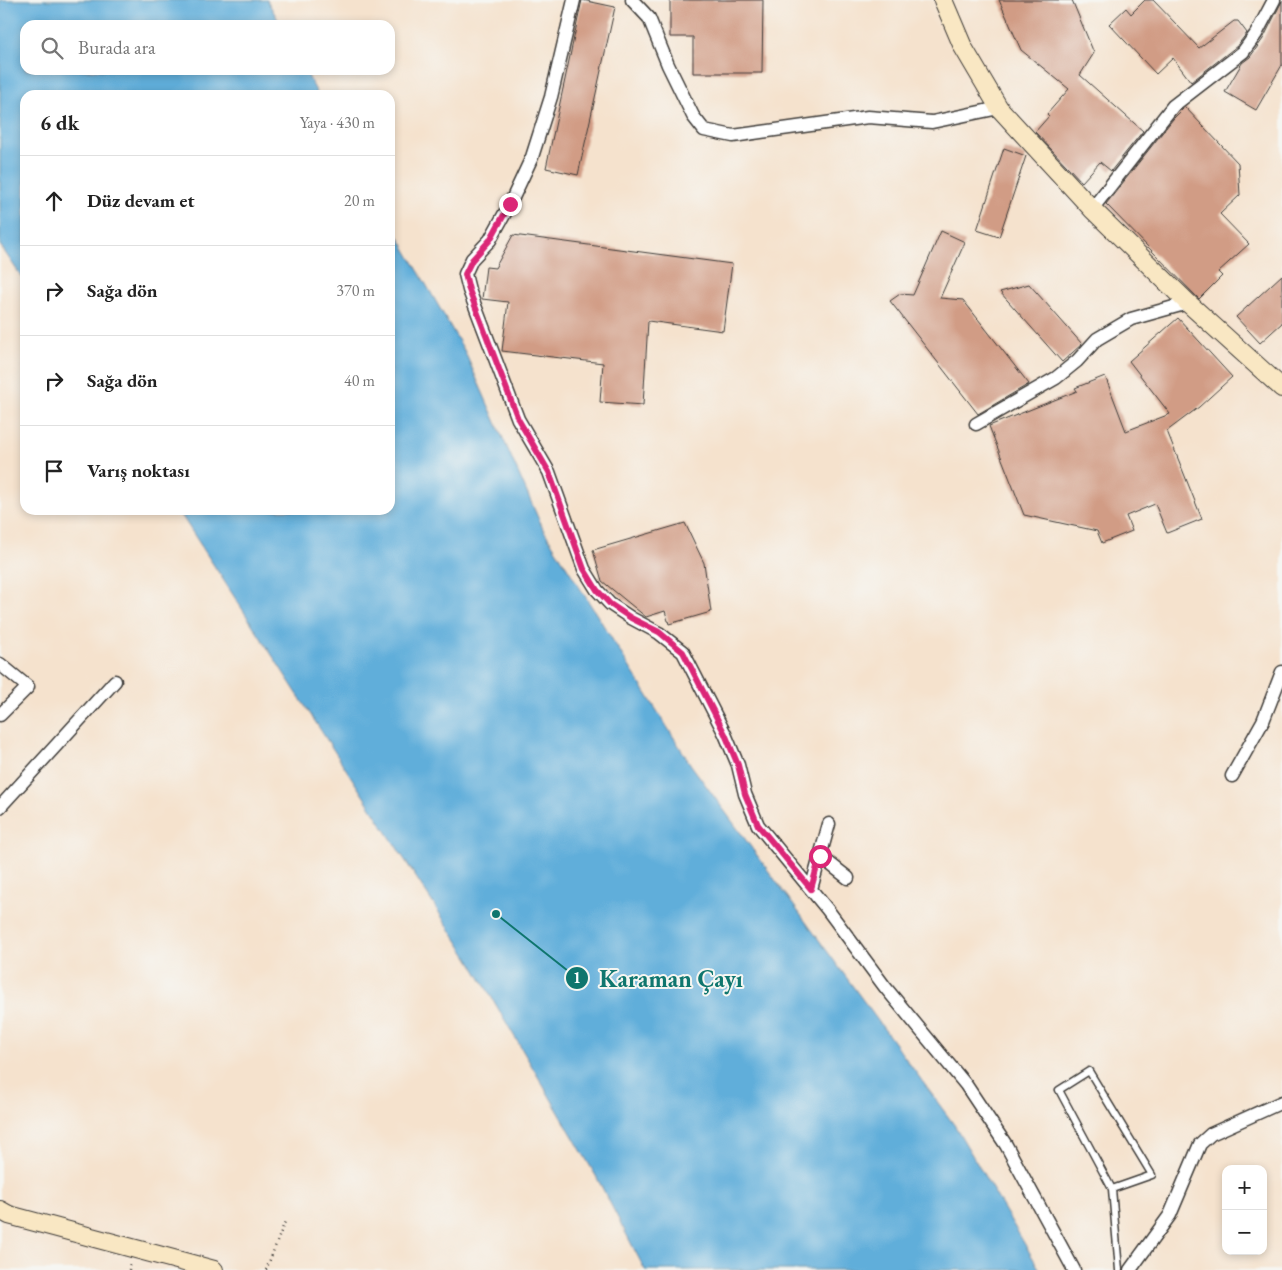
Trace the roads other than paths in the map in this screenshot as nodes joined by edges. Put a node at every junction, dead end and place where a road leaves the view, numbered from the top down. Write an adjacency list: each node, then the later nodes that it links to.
1 (574, 0): 19 (street)
2 (632, 0): 5 (street)
3 (943, 0): 5 (street)
4 (1274, 0): 6 (street)
5 (999, 108): 6 (street)
6 (1092, 209): 7 (street)
7 (1188, 303): 8 (street); 9 (street)
8 (1282, 388)
9 (976, 424)
10 (0, 664): 13 (street)
11 (1282, 672): 14 (street)
12 (115, 681): 15 (street)
13 (0, 716)
14 (1232, 776)
15 (0, 807)
16 (829, 824): 17 (street)
17 (820, 856): 18 (street); 19 (street)
18 (848, 878)
19 (811, 889): 24 (street)
20 (1282, 1102): 26 (street)
21 (1112, 1190): 21 (lane); 25 (lane)
22 (0, 1210): 23 (street)
23 (214, 1270)
24 (1074, 1270)
25 (1119, 1270)
26 (1130, 1270)

